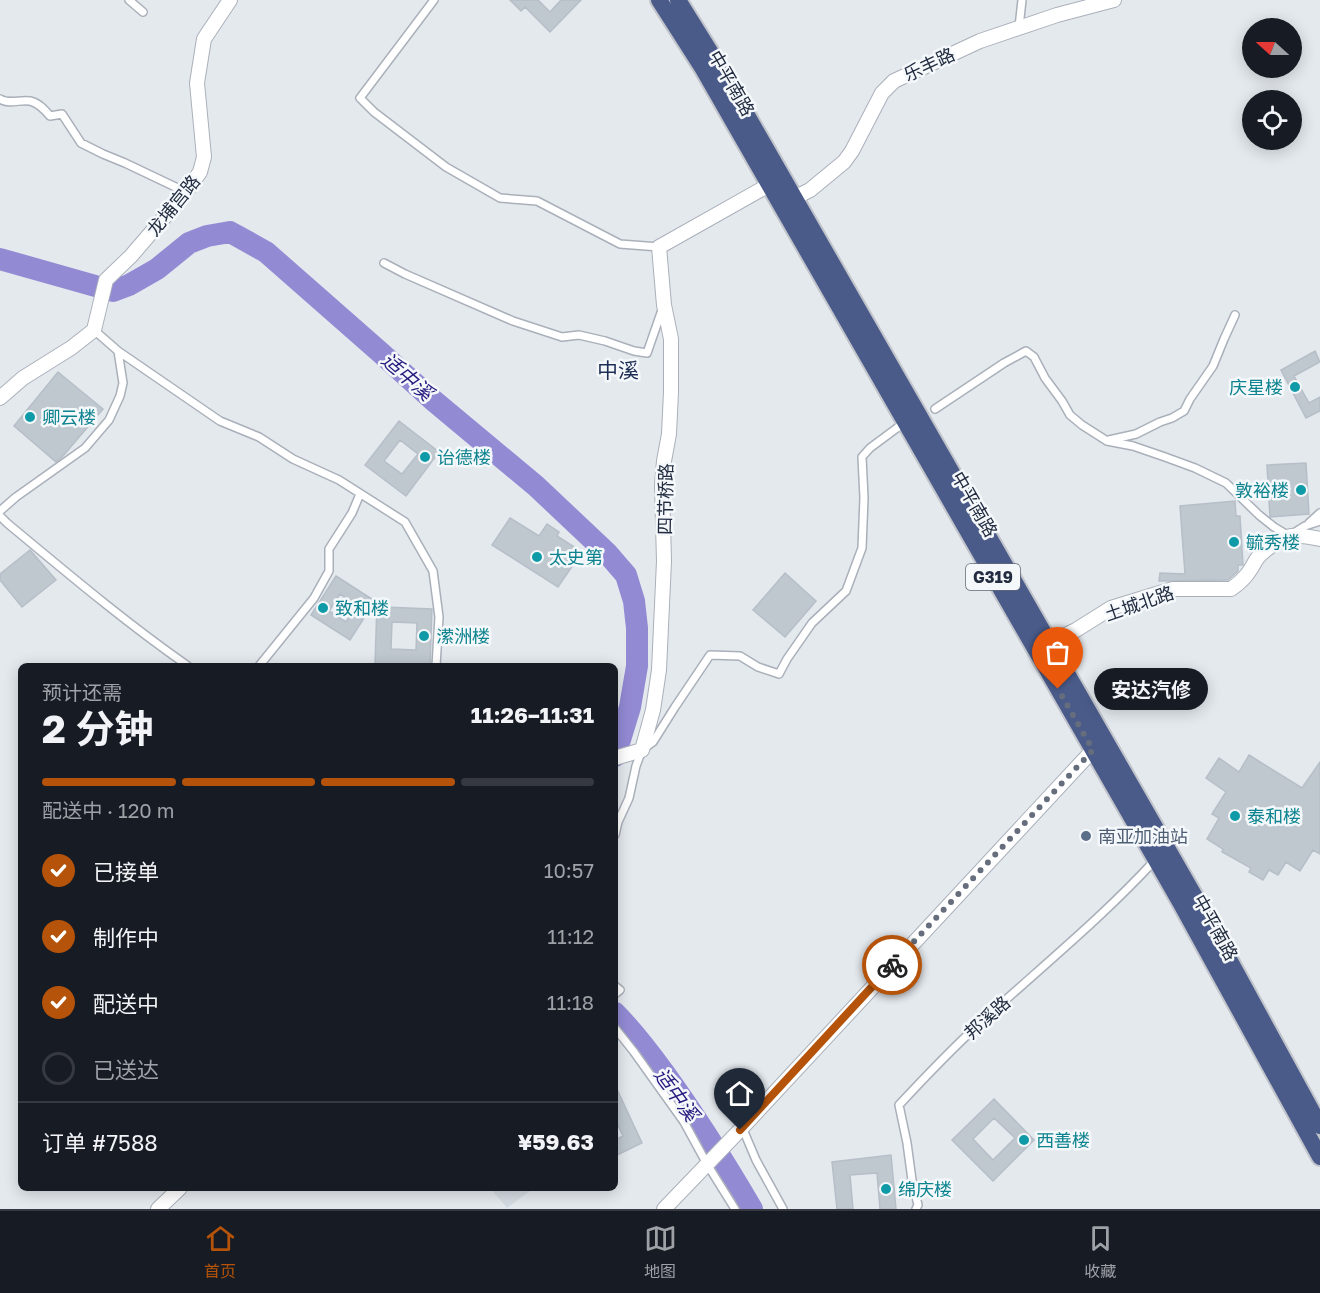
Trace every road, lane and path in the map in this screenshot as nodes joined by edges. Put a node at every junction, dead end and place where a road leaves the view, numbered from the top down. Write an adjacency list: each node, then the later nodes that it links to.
1 (129, 0): 8 (lane)
2 (230, 0): 12 (street, 龙埔宫路)
3 (434, 0): 14 (lane)
4 (659, 0): 11 (highway, 中平南路 / G319)
5 (678, 0): 13 (highway, G319)
6 (1022, 0): 9 (lane)
7 (1114, 0): 9 (street, 乐丰路)
8 (143, 12)
9 (1019, 28): 13 (street, 乐丰路)
10 (0, 99): 12 (lane)
11 (769, 185): 14 (street); 22 (highway, 中平南路 / G319)
12 (186, 192): 18 (street, 龙埔宫路)
13 (794, 198): 32 (highway, G319)
14 (659, 247): 16 (street, 四节桥路)
15 (384, 263): 16 (lane)
16 (664, 305): 36 (street, 四节桥路)
17 (1235, 315): 23 (lane)
18 (94, 330): 19 (lane); 20 (street)
19 (118, 351): 24 (lane); 25 (lane)
20 (0, 398)
21 (934, 409): 23 (lane)
22 (905, 422): 36 (lane); 37 (highway, 中平南路 / G319)
23 (1107, 441): 30 (lane)
24 (360, 494): 34 (lane); 35 (lane)
25 (0, 511)
26 (1320, 513): 29 (lane)
27 (0, 516): 33 (lane)
28 (1320, 521): 29 (lane)
29 (1305, 526): 30 (lane)
30 (1289, 536): 31 (street); 32 (street, 土城北路)
31 (1320, 539)
32 (1049, 643): 42 (highway, G319)
33 (184, 663)
34 (261, 663)
35 (435, 663)
36 (642, 750): 38 (street); 39 (lane)
37 (1093, 750): 40 (highway, 中平南路 / G319); 43 (street)
38 (618, 757)
39 (618, 822)
40 (1156, 859): 44 (highway, 中平南路 / G319); 51 (lane, 邦溪路)
41 (618, 1032): 45 (lane)
42 (1320, 1125)
43 (741, 1129): 45 (street); 50 (lane)
44 (1320, 1158)
45 (709, 1162): 48 (street); 49 (lane)
46 (177, 1191): 47 (street)
47 (158, 1209)
48 (664, 1209)
49 (735, 1209)
50 (783, 1209)
51 (916, 1209)

